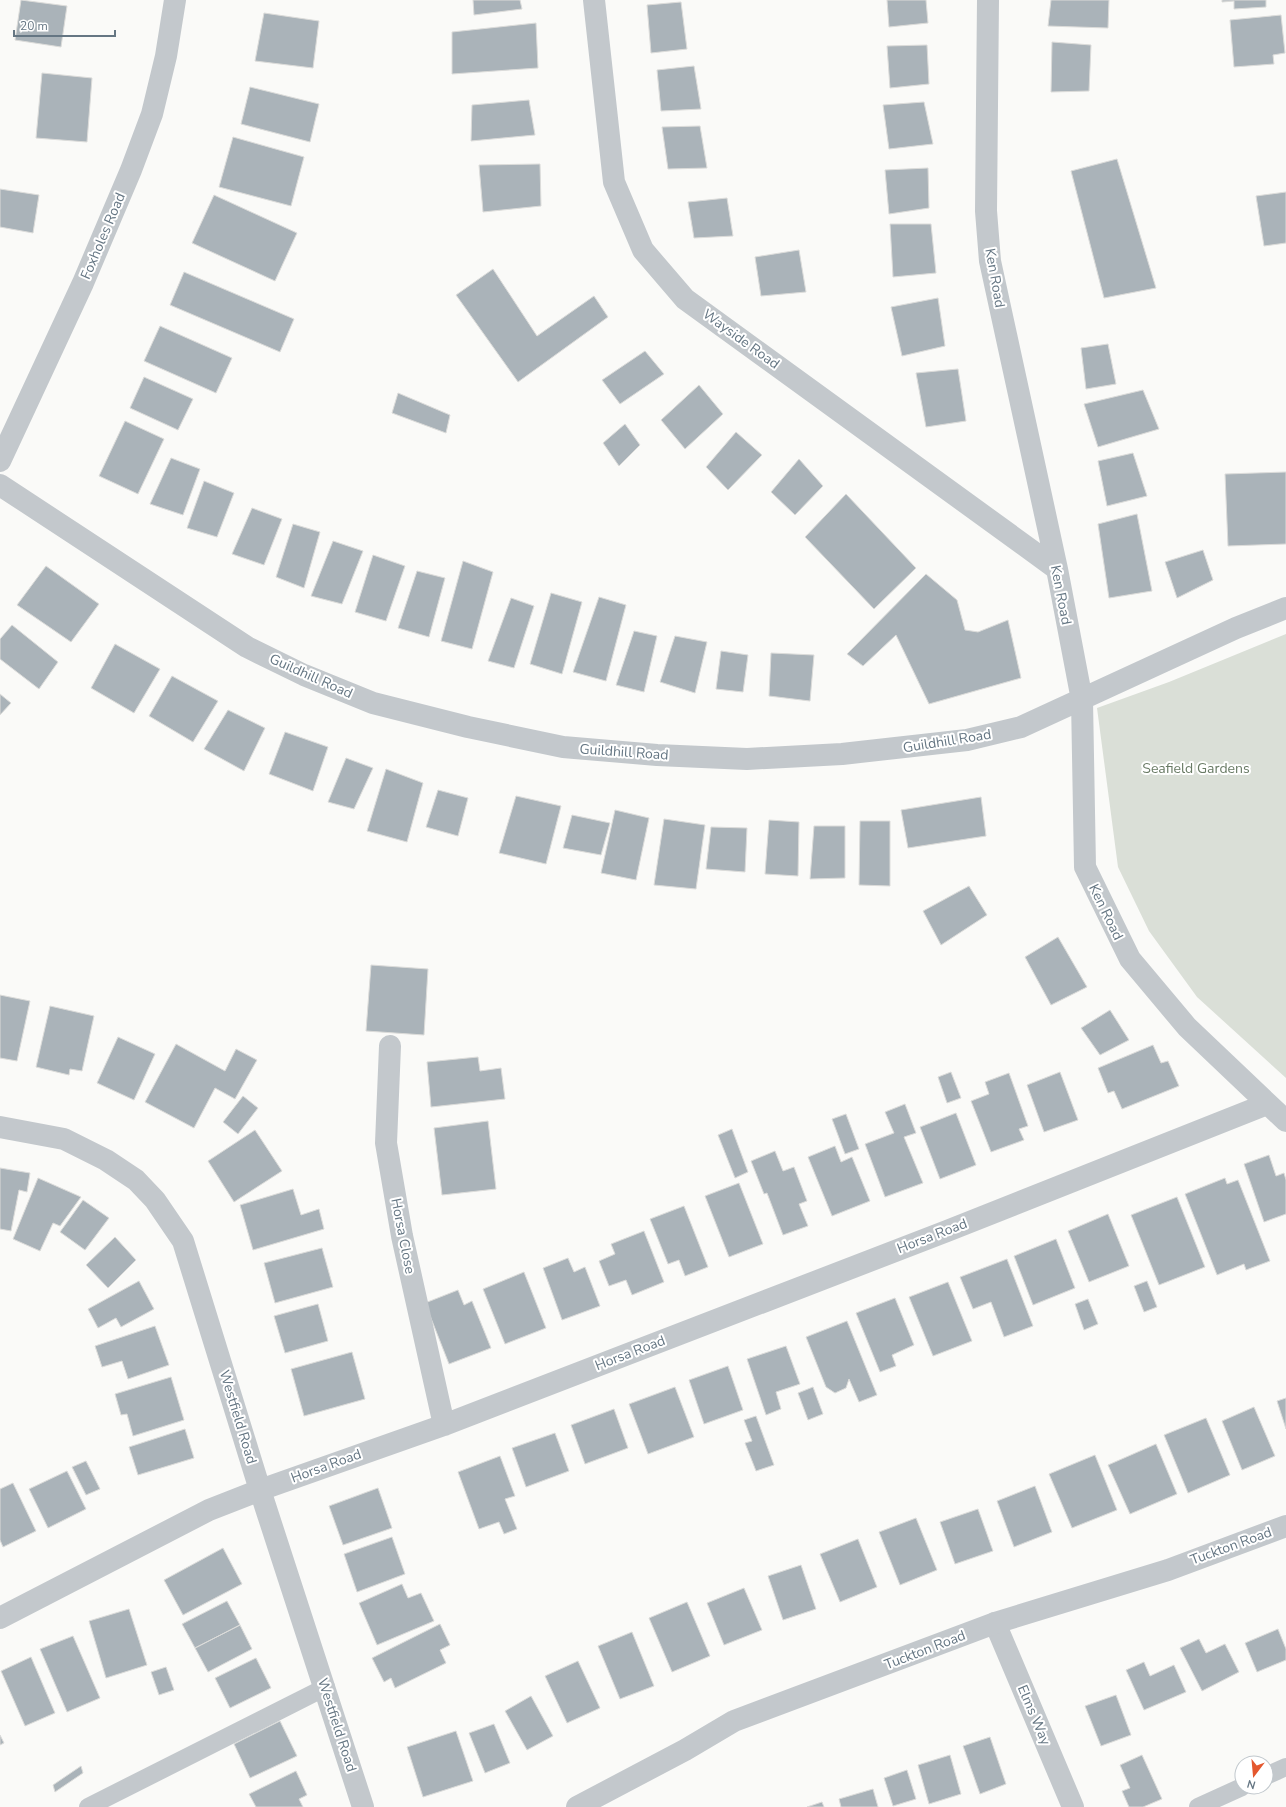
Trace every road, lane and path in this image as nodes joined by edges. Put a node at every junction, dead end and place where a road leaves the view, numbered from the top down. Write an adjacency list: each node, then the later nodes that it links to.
1 (175, 0): 4 (street, Foxholes Road)
2 (594, 0): 6 (street, Wayside Road)
3 (988, 0): 6 (street, Ken Road)
4 (0, 461)
5 (0, 485): 8 (street, Guildhill Road)
6 (1056, 569): 8 (street, Ken Road)
7 (1286, 608): 8 (street, Guildhill Road)
8 (1082, 700): 10 (street, Ken Road)
9 (390, 1046): 13 (street, Horsa Close)
10 (1267, 1104): 11 (street, Ken Road); 13 (street, Horsa Road)
11 (1286, 1121)
12 (0, 1127): 14 (street, Westfield Road)
13 (444, 1425): 14 (street, Horsa Road)
14 (260, 1490): 16 (street, Horsa Road); 18 (street, Westfield Road)
15 (1286, 1526): 17 (street, Tuckton Road)
16 (0, 1618)
17 (995, 1623): 24 (street, Tuckton Road); 25 (street, Elms Way)
18 (326, 1688): 22 (lane); 23 (street, Westfield Road)
19 (1286, 1767): 20 (lane)
20 (1274, 1772)
21 (1234, 1791): 26 (lane)
22 (88, 1807)
23 (363, 1807)
24 (577, 1807)
25 (1073, 1807)
26 (1198, 1807)

